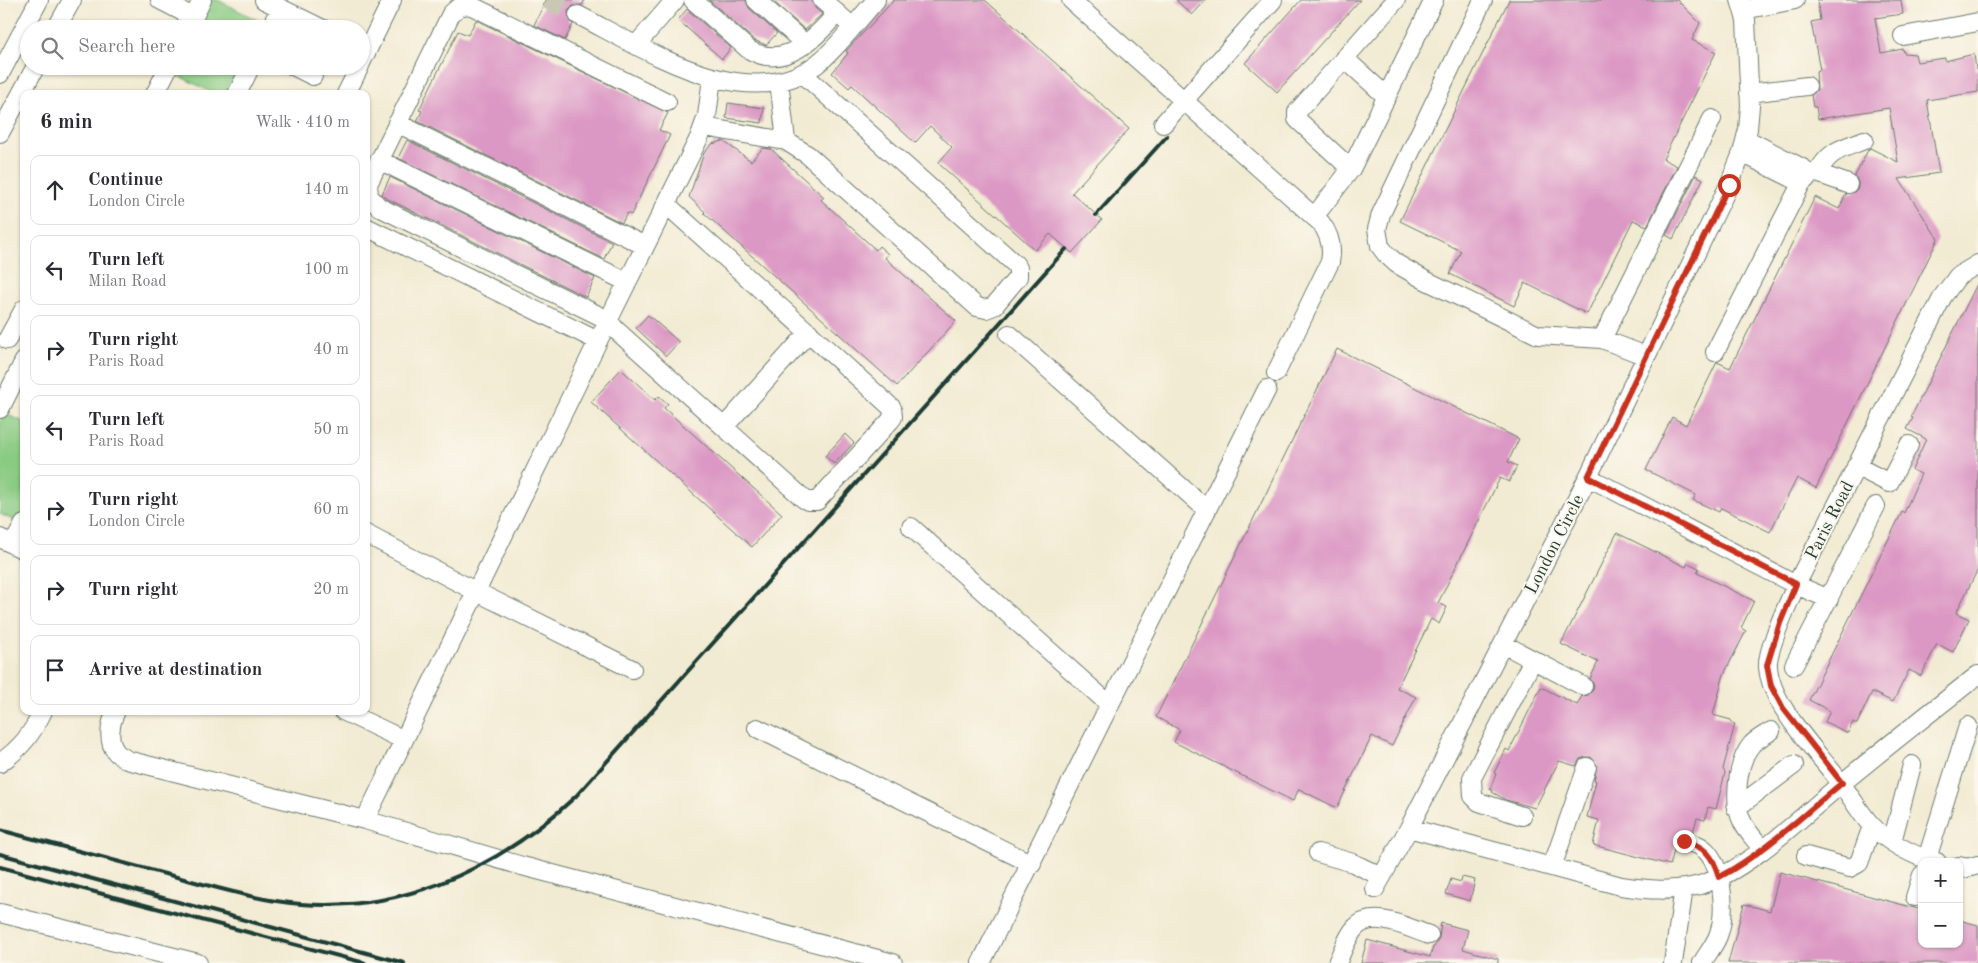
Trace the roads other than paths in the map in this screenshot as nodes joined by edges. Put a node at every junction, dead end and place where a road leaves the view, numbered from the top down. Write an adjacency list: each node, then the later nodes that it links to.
1 (39, 0): 22 (street)
2 (72, 0): 23 (street)
3 (160, 0): 24 (street)
4 (202, 0): 25 (street)
5 (264, 0): 19 (street)
6 (392, 0): 34 (street)
7 (675, 0): 32 (street)
8 (692, 0): 33 (street)
9 (756, 0): 33 (street)
10 (822, 0): 20 (street)
11 (876, 0): 29 (street)
12 (1070, 0): 52 (street)
13 (1273, 0): 52 (street)
14 (1396, 0): 35 (street)
15 (1434, 0): 51 (street)
16 (1483, 0): 78 (street)
17 (1794, 0): 18 (street)
18 (1741, 5): 49 (street, London Circle)
19 (280, 8): 26 (street); 27 (street)
20 (836, 13): 29 (street); 33 (street)
21 (578, 15): 32 (street)
22 (28, 20)
23 (61, 20)
24 (187, 20)
25 (192, 20)
26 (274, 20)
27 (305, 20)
28 (1978, 22): 31 (street)
29 (852, 27): 36 (street)
30 (20, 36): 37 (street)
31 (1903, 36)
32 (637, 44): 42 (street)
33 (805, 44)
34 (370, 45)
35 (1344, 58): 51 (street); 63 (street)
36 (802, 73): 43 (street); 60 (street)
37 (0, 74)
38 (31, 75): 45 (street)
39 (164, 75): 46 (street)
40 (246, 75): 47 (street)
41 (356, 75): 48 (street)
42 (712, 78): 43 (street); 57 (street)
43 (779, 81): 60 (street)
44 (1807, 86): 49 (street)
45 (23, 90)
46 (157, 90)
47 (239, 90)
48 (348, 90)
49 (1749, 93): 61 (street, London Circle)
50 (20, 96): 58 (street)
51 (1387, 97): 63 (street)
52 (1184, 100): 56 (street); 69 (street)
53 (667, 102): 55 (street)
54 (1712, 119): 78 (street)
55 (397, 123): 62 (street); 71 (street)
56 (1163, 124)
57 (704, 127): 60 (street); 68 (street)
58 (0, 134)
59 (1864, 140): 65 (street)
60 (786, 141)
61 (1744, 146): 65 (street); 82 (street, London Circle)
62 (374, 160): 64 (street); 73 (street)
63 (1352, 169): 69 (street)
64 (370, 176)
65 (1809, 177): 66 (street); 81 (street)
66 (1848, 184)
67 (370, 198): 75 (street)
68 (666, 204): 71 (street); 76 (street)
69 (1314, 217): 84 (street)
70 (370, 229): 80 (street)
71 (645, 246): 73 (street)
72 (1978, 264): 89 (street, Paris Road)
73 (627, 282): 75 (street)
74 (20, 316): 79 (street)
75 (608, 320): 80 (street); 87 (street)
76 (809, 332): 87 (street); 87 (street)
77 (1009, 334): 92 (street)
78 (1602, 339): 82 (street)
79 (7, 340)
80 (598, 341): 98 (street)
81 (1715, 352)
82 (1646, 356): 90 (street, London Circle)
83 (20, 369): 86 (street)
84 (1276, 373)
85 (1267, 390): 92 (street)
86 (0, 408)
87 (724, 427)
88 (1908, 445): 89 (street)
89 (1856, 466): 97 (street, Paris Road)
90 (1588, 477): 97 (street); 100 (street, London Circle)
91 (1876, 506): 99 (street)
92 (1207, 510): 106 (street)
93 (912, 528): 106 (street)
94 (20, 531): 96 (street)
95 (370, 536): 98 (street)
96 (12, 545)
97 (1796, 584): 99 (street); 118 (street, Paris Road)
98 (476, 591): 103 (street); 113 (street)
99 (1829, 599): 102 (street)
100 (1503, 644): 101 (street); 123 (street, London Circle)
101 (1533, 660): 105 (street); 120 (street)
102 (1794, 666)
103 (632, 669)
104 (1978, 675): 118 (street)
105 (1583, 686)
106 (1110, 705): 131 (street)
107 (41, 715): 114 (street)
108 (114, 715): 121 (street)
109 (351, 715): 113 (street)
110 (1968, 726): 129 (street)
111 (757, 728): 131 (street)
112 (1770, 731): 119 (street)
113 (404, 740): 121 (street)
114 (0, 763)
115 (1794, 765): 119 (street)
116 (1912, 765): 125 (street)
117 (1587, 767): 133 (street)
118 (1842, 783): 122 (street, Paris Road); 126 (street)
119 (1736, 808): 126 (street)
120 (1522, 816)
121 (365, 820): 142 (street)
122 (1872, 826): 125 (street, Paris Road); 128 (street)
123 (1410, 828): 127 (street, London Circle); 133 (street)
124 (1684, 841): 135 (street)
125 (1892, 842): 130 (street, Paris Road)
126 (1762, 849): 135 (street)
127 (1318, 853)
128 (1806, 856)
129 (1930, 858)
130 (1918, 859)
131 (1032, 864): 143 (street)
132 (1978, 865): 134 (street)
133 (1552, 867): 136 (street)
134 (1963, 867)
135 (1719, 877): 136 (street); 146 (street)
136 (1684, 888): 145 (street)
137 (1918, 890): 138 (street)
138 (1915, 897)
139 (0, 913): 141 (street)
140 (1429, 934): 144 (street)
141 (198, 963)
142 (893, 963)
143 (981, 963)
144 (1337, 963)
145 (1673, 963)
146 (1702, 963)

